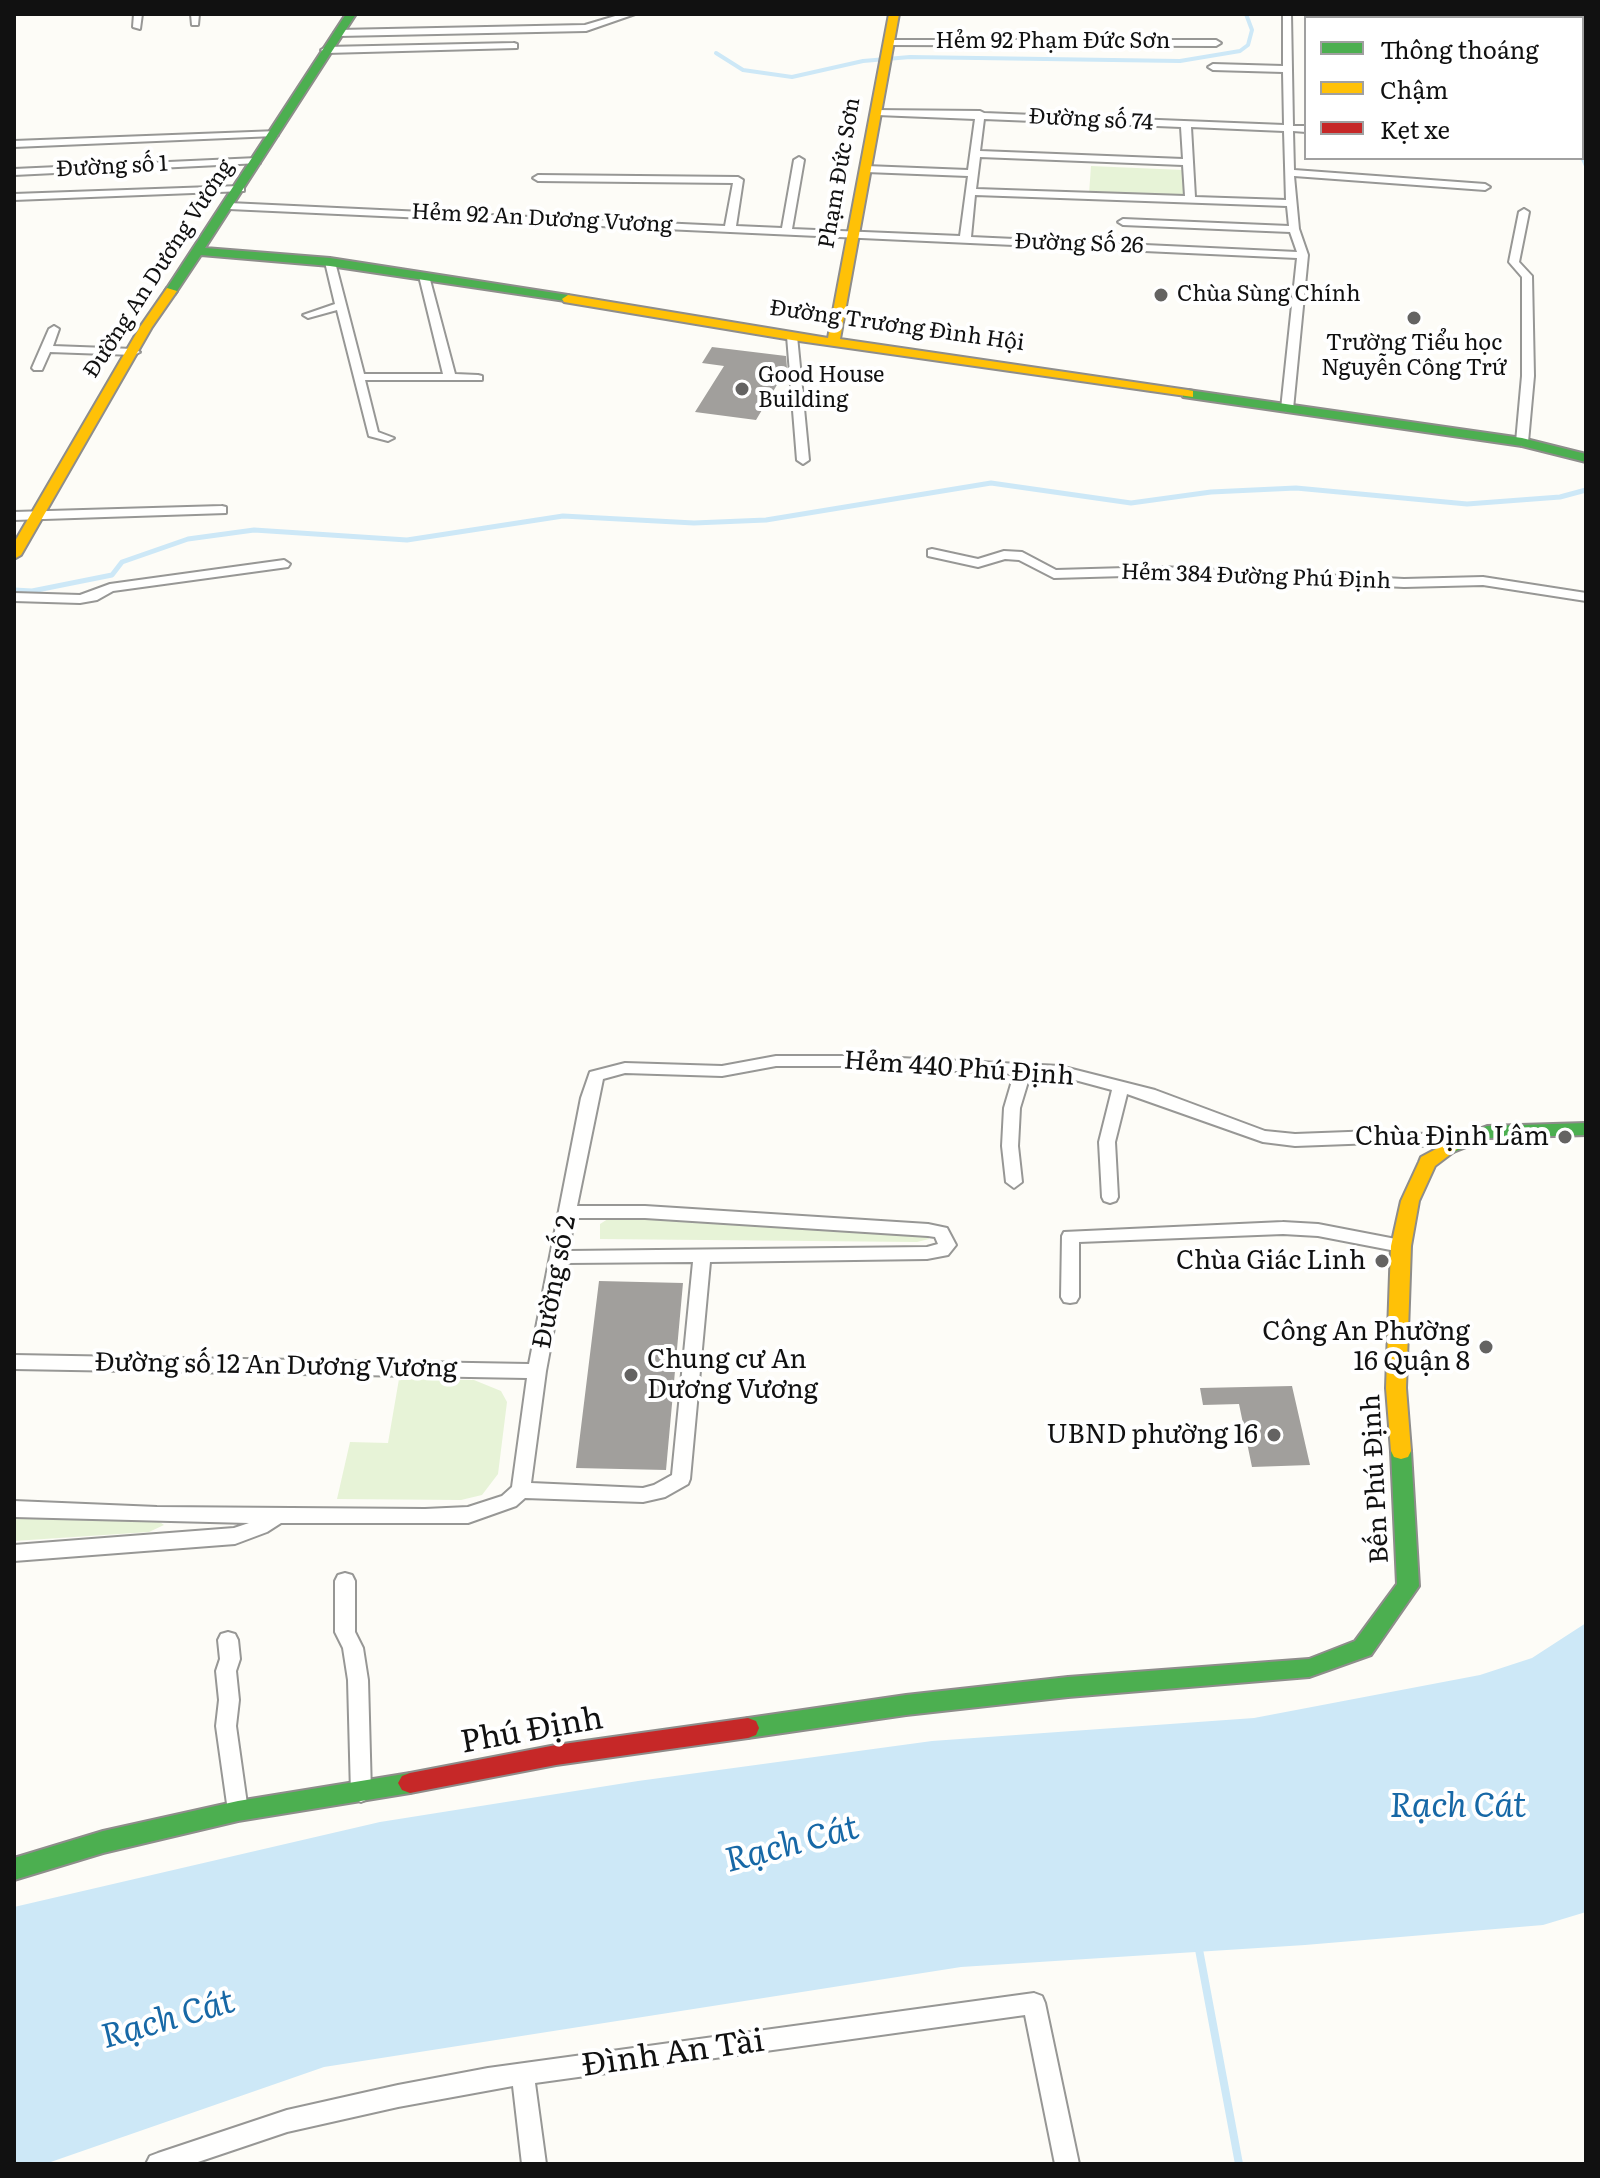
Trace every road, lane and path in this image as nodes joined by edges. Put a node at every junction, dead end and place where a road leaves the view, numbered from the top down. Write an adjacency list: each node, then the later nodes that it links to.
1 (138, 14): 6 (street)
2 (351, 14): 7 (street, Đường An Dương Vương)
3 (631, 14): 7 (street)
4 (894, 14): 11 (street, Phạm Đức Sơn)
5 (1287, 14): 13 (street)
6 (137, 27)
7 (338, 33): 10 (street, Đường An Dương Vương)
8 (1216, 43): 11 (street, Hẻm 92 Phạm Đức Sơn)
9 (514, 46): 10 (street)
10 (326, 50): 19 (street, Đường An Dương Vương)
11 (887, 53): 14 (street, Phạm Đức Sơn)
12 (1213, 67): 13 (street)
13 (1287, 69): 17 (street)
14 (877, 112): 15 (street, Đường số 74); 25 (street, Phạm Đức Sơn)
15 (980, 114): 16 (street, Đường số 74); 21 (street)
16 (1186, 125): 17 (street, Đường số 74); 24 (street)
17 (1286, 128): 18 (street, Đường số 74); 28 (street)
18 (1304, 129)
19 (275, 133): 20 (street); 23 (street, Đường An Dương Vương)
20 (14, 144)
21 (975, 154): 24 (street); 27 (street)
22 (799, 160): 42 (street)
23 (257, 161): 26 (street, Đường số 1); 31 (street, Đường An Dương Vương)
24 (1186, 162): 35 (street)
25 (866, 169): 27 (street); 43 (street, Phạm Đức Sơn)
26 (14, 172)
27 (971, 173): 32 (street)
28 (1289, 173): 30 (street); 36 (street)
29 (538, 178): 40 (street)
30 (1485, 187)
31 (240, 189): 33 (street); 37 (street, Đường An Dương Vương)
32 (971, 192): 34 (street); 44 (street)
33 (14, 197)
34 (1117, 198): 35 (street); 39 (street)
35 (1190, 200): 36 (street)
36 (1291, 203): 41 (street)
37 (229, 206): 40 (street, Hẻm 92 An Dương Vương); 46 (street, Đường An Dương Vương)
38 (1524, 212): 63 (street)
39 (1123, 222): 41 (street); 45 (street)
40 (730, 229): 42 (street, Hẻm 92 An Dương Vương)
41 (1294, 229): 47 (street)
42 (786, 232): 43 (street, Hẻm 92 An Dương Vương)
43 (854, 235): 44 (street, Đường Số 26); 54 (street, Phạm Đức Sơn)
44 (965, 240): 45 (street, Đường Số 26)
45 (1121, 246): 47 (street, Đường Số 26)
46 (200, 251): 48 (street, Đường Trương Đình Hội); 56 (street, Đường An Dương Vương)
47 (1303, 255): 61 (street)
48 (330, 262): 49 (street, Đường Trương Đình Hội); 50 (street)
49 (424, 276): 53 (street, Đường Trương Đình Hội); 59 (street)
50 (340, 306): 51 (street); 58 (street)
51 (308, 315)
52 (54, 329): 55 (street)
53 (792, 336): 54 (street, Đường Trương Đình Hội); 65 (street)
54 (834, 341): 61 (street, Đường Trương Đình Hội)
55 (46, 349): 56 (street); 57 (street)
56 (134, 352): 67 (street, Đường An Dương Vương)
57 (38, 368)
58 (359, 377): 59 (street); 62 (street)
59 (450, 378): 60 (street)
60 (478, 378)
61 (1287, 409): 63 (street, Đường Trương Đình Hội)
62 (388, 438)
63 (1522, 442): 64 (street, Đường Trương Đình Hội)
64 (1586, 458)
65 (803, 460)
66 (222, 510): 67 (street)
67 (37, 514): 68 (street); 70 (street, Đường An Dương Vương)
68 (14, 516)
69 (932, 553): 73 (street, Hẻm 384 Đường Phú Định)
70 (14, 555)
71 (284, 564): 72 (street)
72 (14, 597)
73 (1586, 597)
74 (1024, 1068): 75 (street, Hẻm 440 Phú Định); 76 (street, Hẻm 440 Phú Định); 79 (street)
75 (596, 1076): 81 (street, Đường số 2)
76 (1121, 1086): 78 (street, Hẻm 440 Phú Định); 80 (street)
77 (1586, 1129): 78 (street, Bến Phú Định)
78 (1458, 1142): 82 (street, Bến Phú Định)
79 (1014, 1182)
80 (1110, 1197)
81 (570, 1212): 83 (street); 84 (street, Đường số 2)
82 (1401, 1246): 85 (street); 94 (street, Bến Phú Định)
83 (702, 1255): 84 (street); 88 (street)
84 (561, 1257): 87 (street, Đường số 2)
85 (1070, 1297)
86 (14, 1362): 87 (street, Đường số 12 An Dương Vương)
87 (537, 1371): 88 (street, Đường số 2)
88 (521, 1490): 90 (street)
89 (14, 1509): 90 (street)
90 (278, 1516): 91 (street)
91 (14, 1553)
92 (345, 1581): 95 (street)
93 (228, 1640): 96 (street)
94 (1068, 1687): 95 (street, Phú Định)
95 (361, 1793): 96 (street, Phú Định)
96 (238, 1811): 97 (street, Phú Định)
97 (14, 1869)
98 (523, 2075): 99 (street, Đình An Tài); 100 (street); 101 (street, Đình An Tài)
99 (158, 2164)
100 (534, 2164)
101 (1067, 2164)

